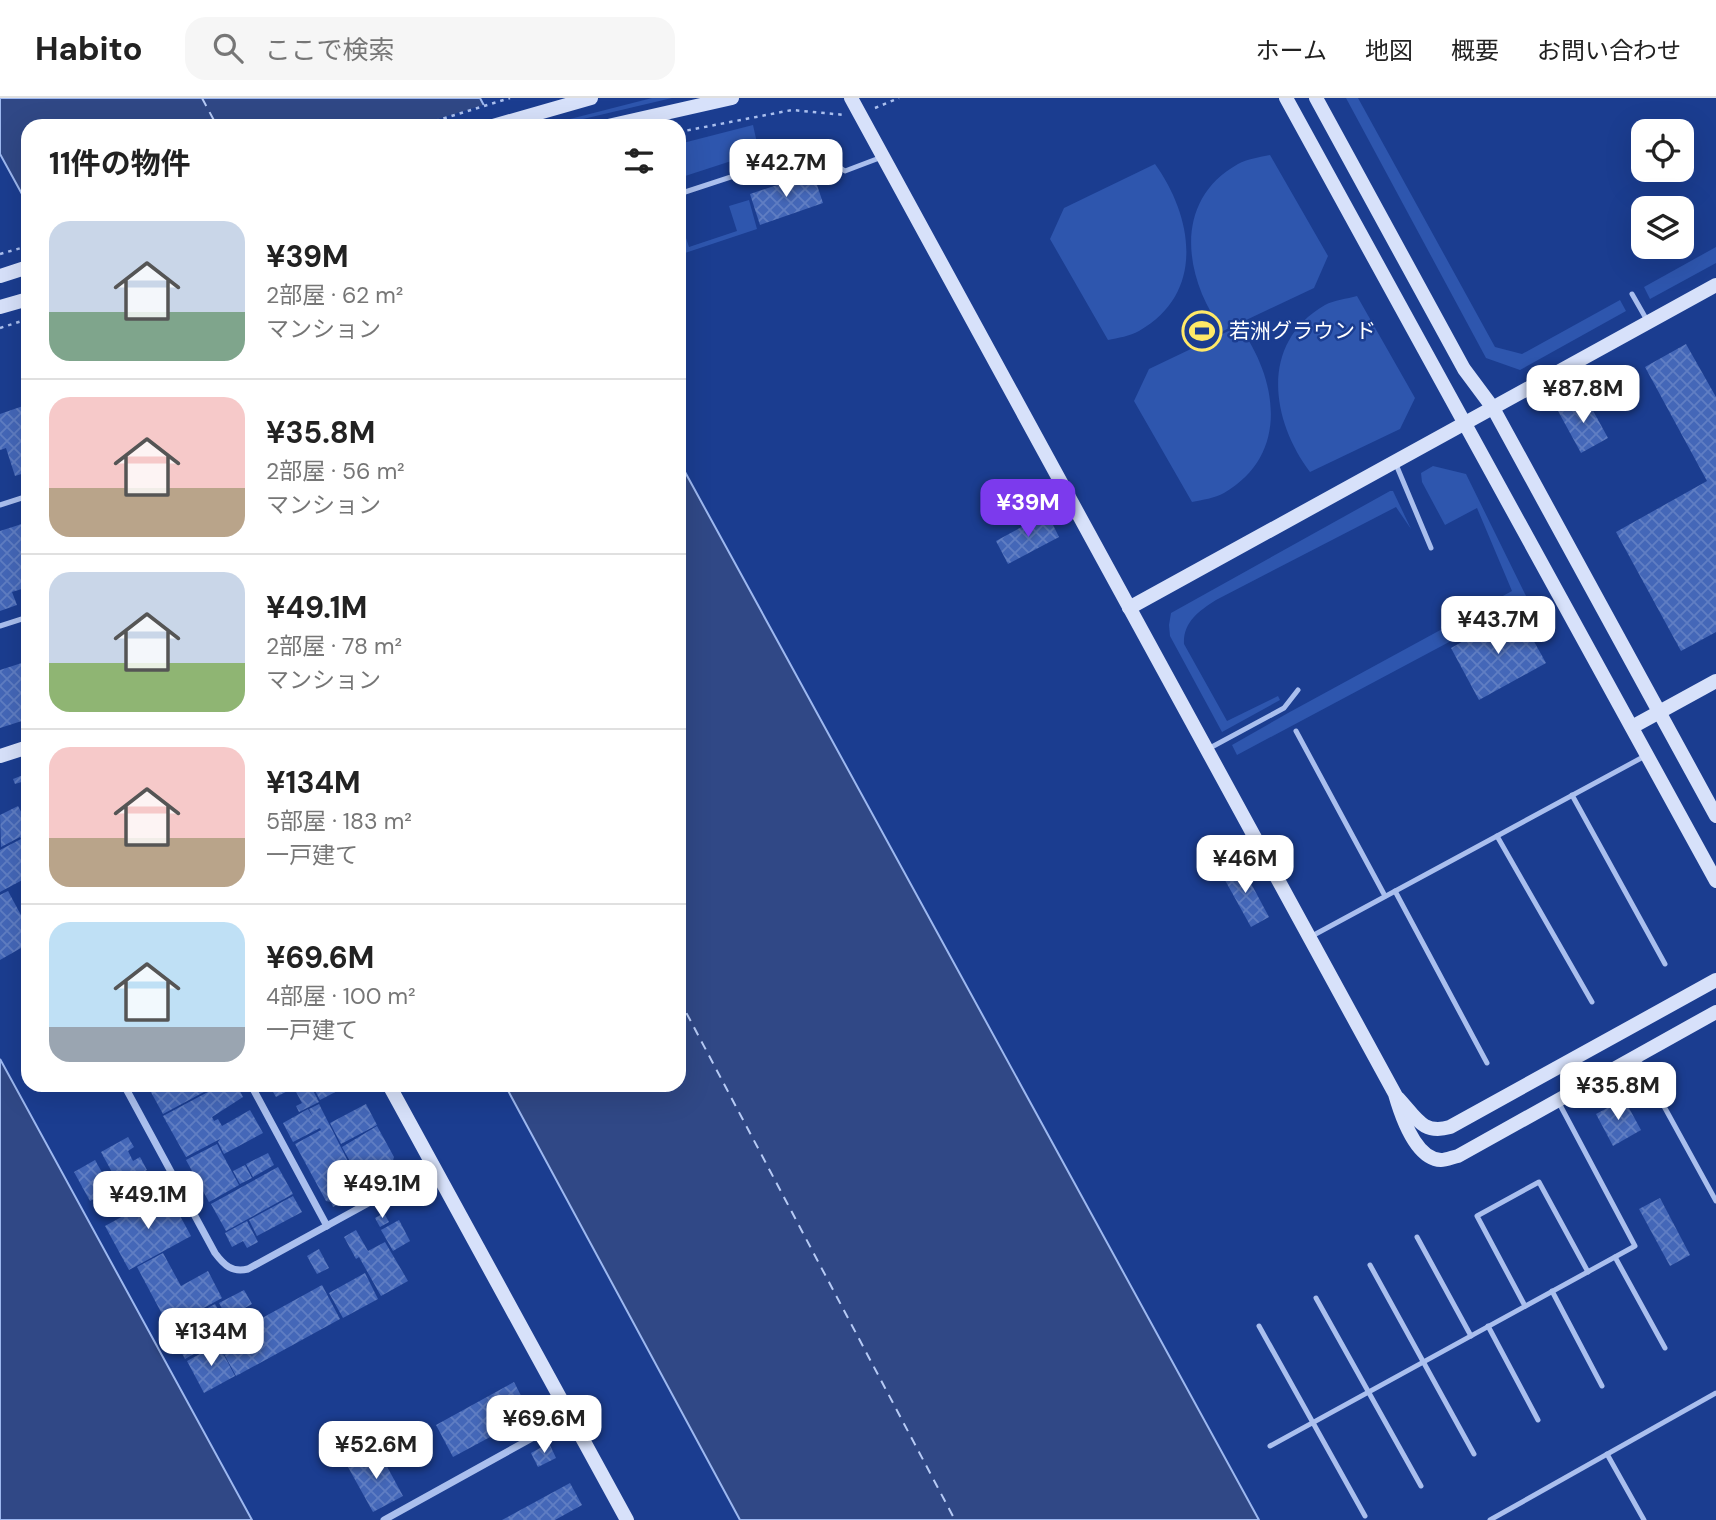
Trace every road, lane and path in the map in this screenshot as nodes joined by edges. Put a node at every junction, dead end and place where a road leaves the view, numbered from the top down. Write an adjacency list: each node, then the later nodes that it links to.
1 (510, 98): 10 (path)
2 (591, 98): 11 (street)
3 (732, 98): 12 (street)
4 (851, 98): 14 (street)
5 (899, 98): 8 (path)
6 (1286, 98): 28 (street)
7 (1316, 98): 27 (street)
8 (885, 106)
9 (841, 116): 13 (path)
10 (442, 119)
11 (516, 119)
12 (639, 119)
13 (686, 131)
14 (882, 157): 15 (lane); 33 (street)
15 (686, 192)
16 (21, 248): 17 (path)
17 (0, 254)
18 (21, 269): 19 (street)
19 (0, 276)
20 (1716, 285): 25 (street)
21 (1632, 293): 25 (lane)
22 (21, 301): 23 (street)
23 (0, 307)
24 (21, 321): 26 (path)
25 (1648, 322): 27 (street)
26 (0, 328)
27 (1493, 408): 28 (street); 38 (street)
28 (1464, 424): 29 (street); 39 (street)
29 (1395, 462): 32 (lane); 33 (street)
30 (21, 498): 31 (lane)
31 (0, 505)
32 (1431, 548)
33 (1129, 608): 42 (street)
34 (21, 619): 35 (lane)
35 (0, 626)
36 (1716, 681): 38 (street)
37 (1298, 690): 42 (lane)
38 (1659, 712): 39 (street); 46 (street)
39 (1632, 727): 43 (street)
40 (1296, 731): 50 (lane)
41 (21, 749): 44 (street)
42 (1207, 750): 51 (street)
43 (1647, 755): 45 (lane); 48 (street)
44 (0, 756)
45 (1572, 795): 47 (lane); 52 (lane)
46 (1716, 816)
47 (1497, 835): 49 (lane); 54 (lane)
48 (1716, 881)
49 (1395, 891): 50 (lane); 57 (lane)
50 (1385, 896): 51 (lane)
51 (1309, 937): 61 (street)
52 (1665, 964)
53 (1716, 980): 61 (street)
54 (1592, 1002)
55 (1716, 1012): 56 (street)
56 (1636, 1056): 62 (street); 64 (lane)
57 (1488, 1063)
58 (128, 1092): 65 (street)
59 (255, 1092): 65 (street)
60 (393, 1092): 63 (street)
61 (1395, 1094): 62 (street)
62 (1557, 1100): 67 (lane)
63 (434, 1167): 65 (street); 81 (street)
64 (1716, 1201)
65 (327, 1226)
66 (1417, 1237): 75 (lane)
67 (1615, 1257): 69 (lane); 76 (lane)
68 (1370, 1265): 77 (lane)
69 (1588, 1272): 70 (lane); 72 (lane)
70 (1552, 1291): 72 (lane); 78 (lane)
71 (1316, 1298): 79 (lane)
72 (1525, 1306): 74 (lane)
73 (1259, 1326): 83 (lane)
74 (1488, 1326): 75 (lane); 82 (lane)
75 (1471, 1336): 77 (lane)
76 (1665, 1348)
77 (1423, 1362): 79 (lane); 85 (lane)
78 (1602, 1386)
79 (1368, 1392): 83 (lane); 87 (lane)
80 (1716, 1393): 86 (lane)
81 (570, 1417): 89 (street); 90 (street)
82 (1538, 1420)
83 (1311, 1423): 84 (lane); 88 (lane)
84 (1270, 1446)
85 (1474, 1454)
86 (1607, 1454): 91 (lane); 92 (lane)
87 (1421, 1486)
88 (1365, 1516)
89 (384, 1520)
90 (626, 1520)
91 (1490, 1520)
92 (1644, 1520)

